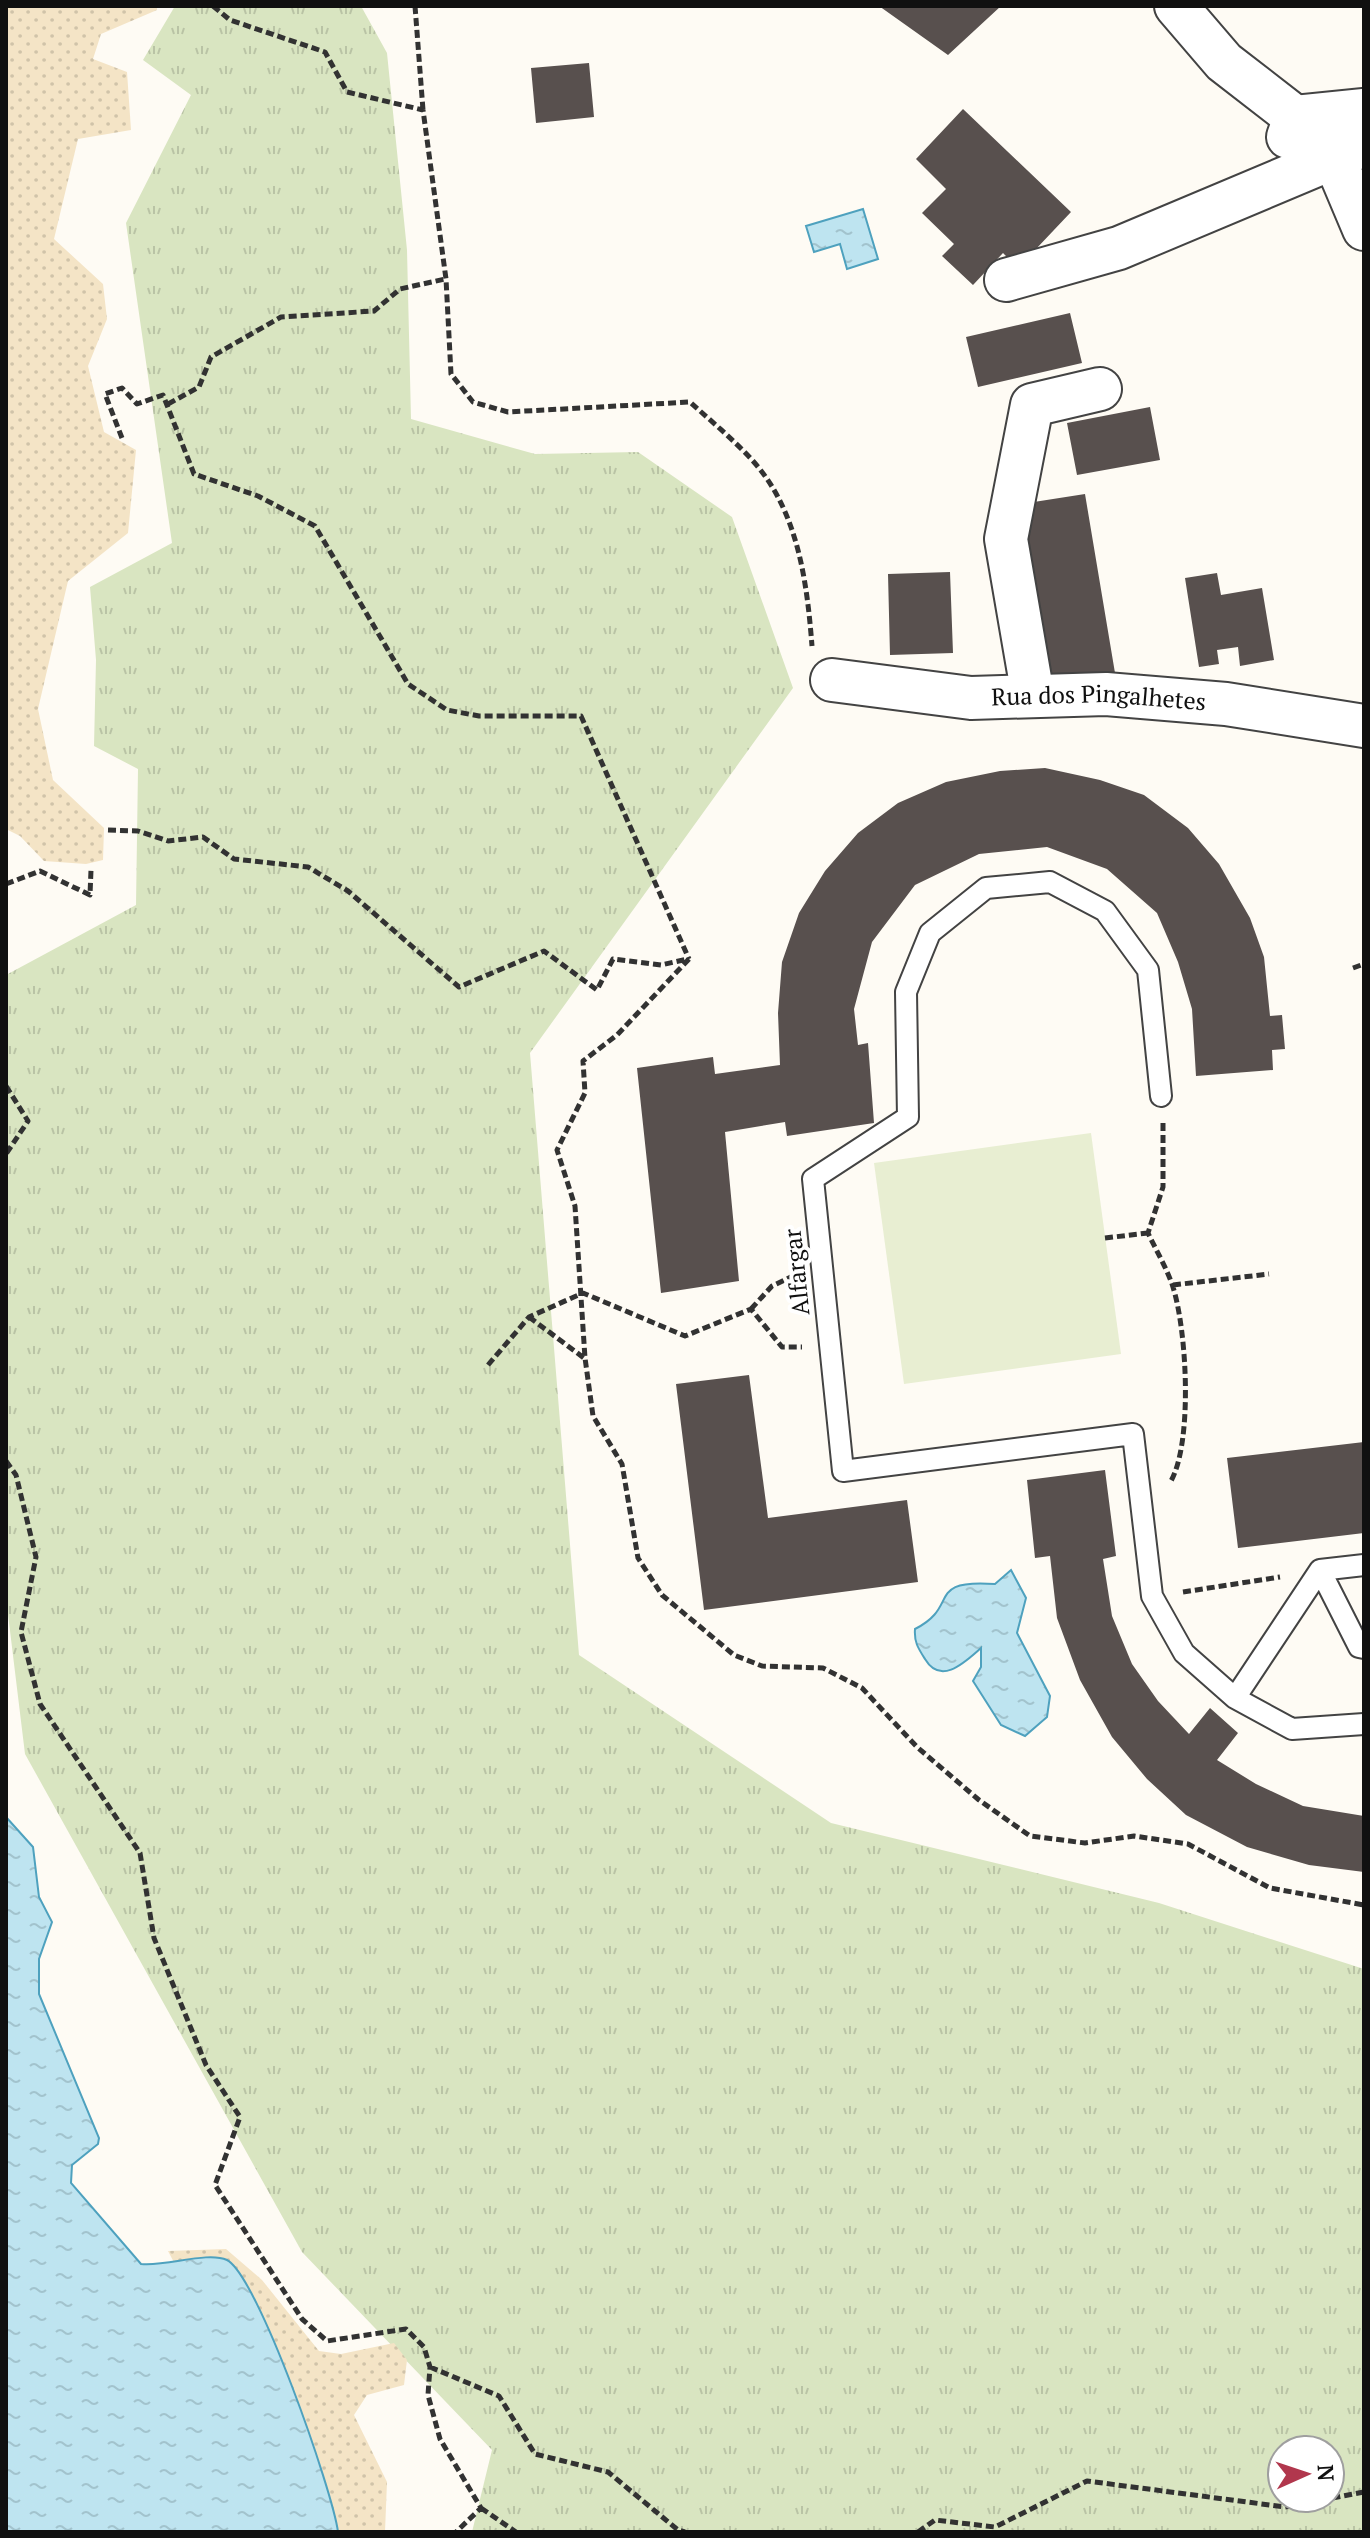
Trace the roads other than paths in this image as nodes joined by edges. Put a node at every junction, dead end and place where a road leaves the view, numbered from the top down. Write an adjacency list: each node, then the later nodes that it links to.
1 (1176, 6): 3 (street)
2 (1364, 110): 3 (street)
3 (1295, 117): 4 (street); 5 (street)
4 (1349, 151): 5 (street); 6 (street)
5 (1274, 182): 7 (street)
6 (1364, 229)
7 (1006, 280)
8 (1100, 389): 10 (street)
9 (832, 680): 10 (street, Rua dos Pingalhetes)
10 (1033, 696): 11 (street, Rua dos Pingalhetes)
11 (1364, 726)
12 (1161, 1096): 16 (lane, Alfargar)
13 (1364, 1565): 14 (lane)
14 (1320, 1570): 15 (lane); 16 (lane)
15 (1364, 1648)
16 (1235, 1698): 17 (lane, Alfargar)
17 (1364, 1724)

